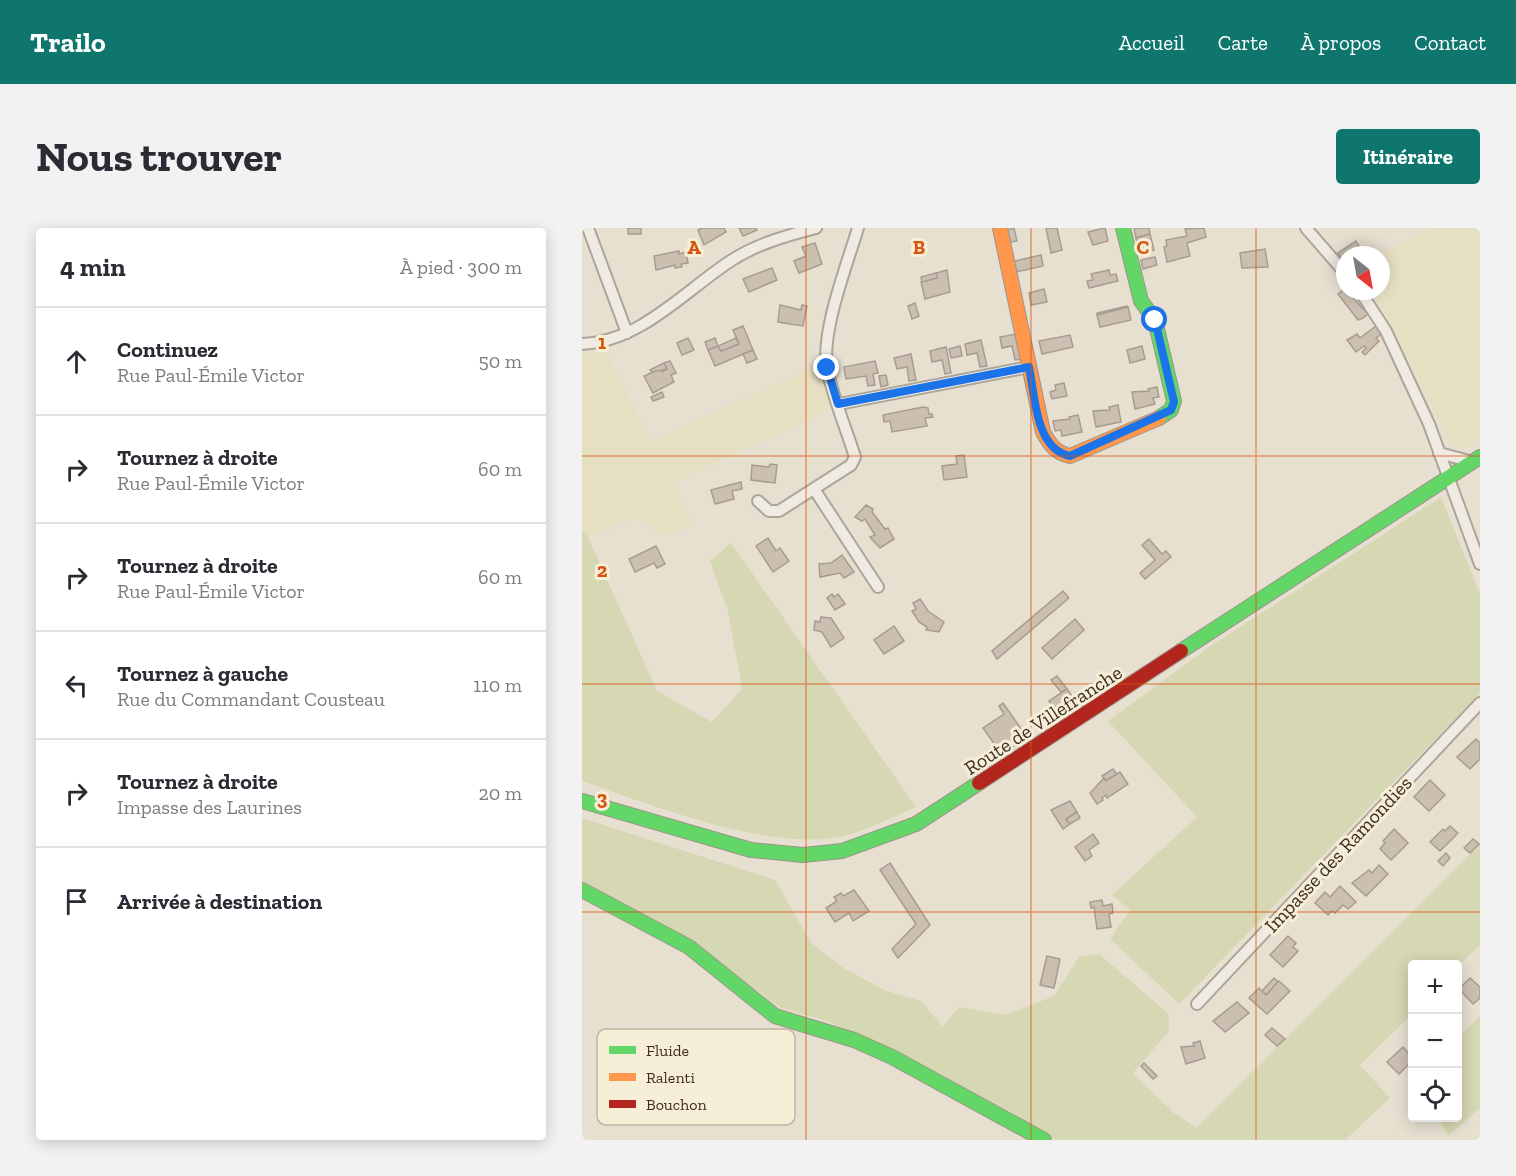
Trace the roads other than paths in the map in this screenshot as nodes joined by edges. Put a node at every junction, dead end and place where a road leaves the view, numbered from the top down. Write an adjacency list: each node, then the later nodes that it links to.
1 (588, 228): 9 (street)
2 (816, 228): 9 (street)
3 (858, 228): 12 (street)
4 (1000, 228): 11 (street)
5 (1123, 228): 11 (street)
6 (1306, 228): 7 (street)
7 (1336, 263)
8 (1366, 300): 13 (street)
9 (627, 333): 10 (street)
10 (582, 344)
11 (1029, 367): 12 (street)
12 (838, 404): 16 (street)
13 (1439, 453): 14 (street); 15 (street)
14 (1476, 460): 15 (street, Route de Villefranche)
15 (1448, 479): 18 (street); 21 (street, Route de Villefranche)
16 (814, 489): 17 (street); 19 (street)
17 (759, 501)
18 (1480, 564)
19 (878, 586)
20 (1480, 703): 23 (street, Impasse des Ramondies)
21 (582, 801)
22 (582, 890): 24 (street)
23 (1197, 1004)
24 (1044, 1140)

